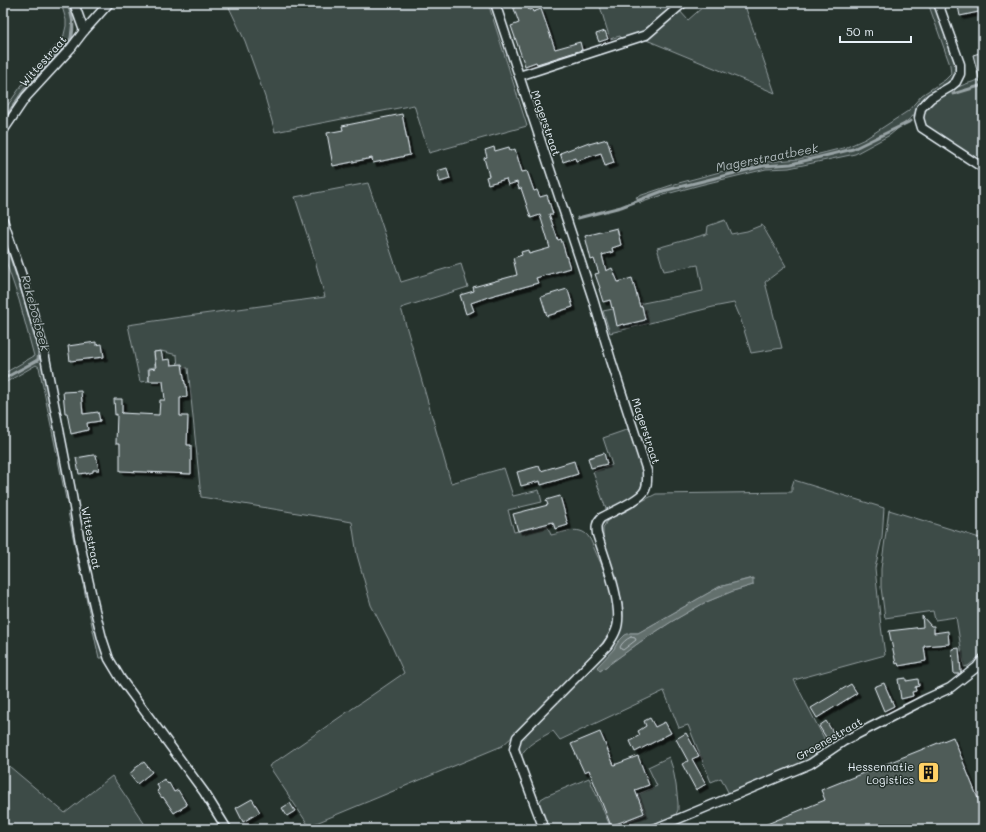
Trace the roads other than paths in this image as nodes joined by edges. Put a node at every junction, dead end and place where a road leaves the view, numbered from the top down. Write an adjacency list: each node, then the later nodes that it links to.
1 (74, 3): 6 (street)
2 (109, 3): 6 (street)
3 (495, 3): 7 (street, Magerstraat)
4 (683, 3): 7 (street)
5 (938, 3): 9 (street)
6 (84, 31): 8 (street, Wittestraat)
7 (519, 76): 13 (street, Magerstraat)
8 (3, 131)
9 (983, 168)
10 (3, 220): 12 (street, Wittestraat)
11 (983, 659): 14 (street, Groenestraat)
12 (227, 829)
13 (544, 829)
14 (654, 829)

